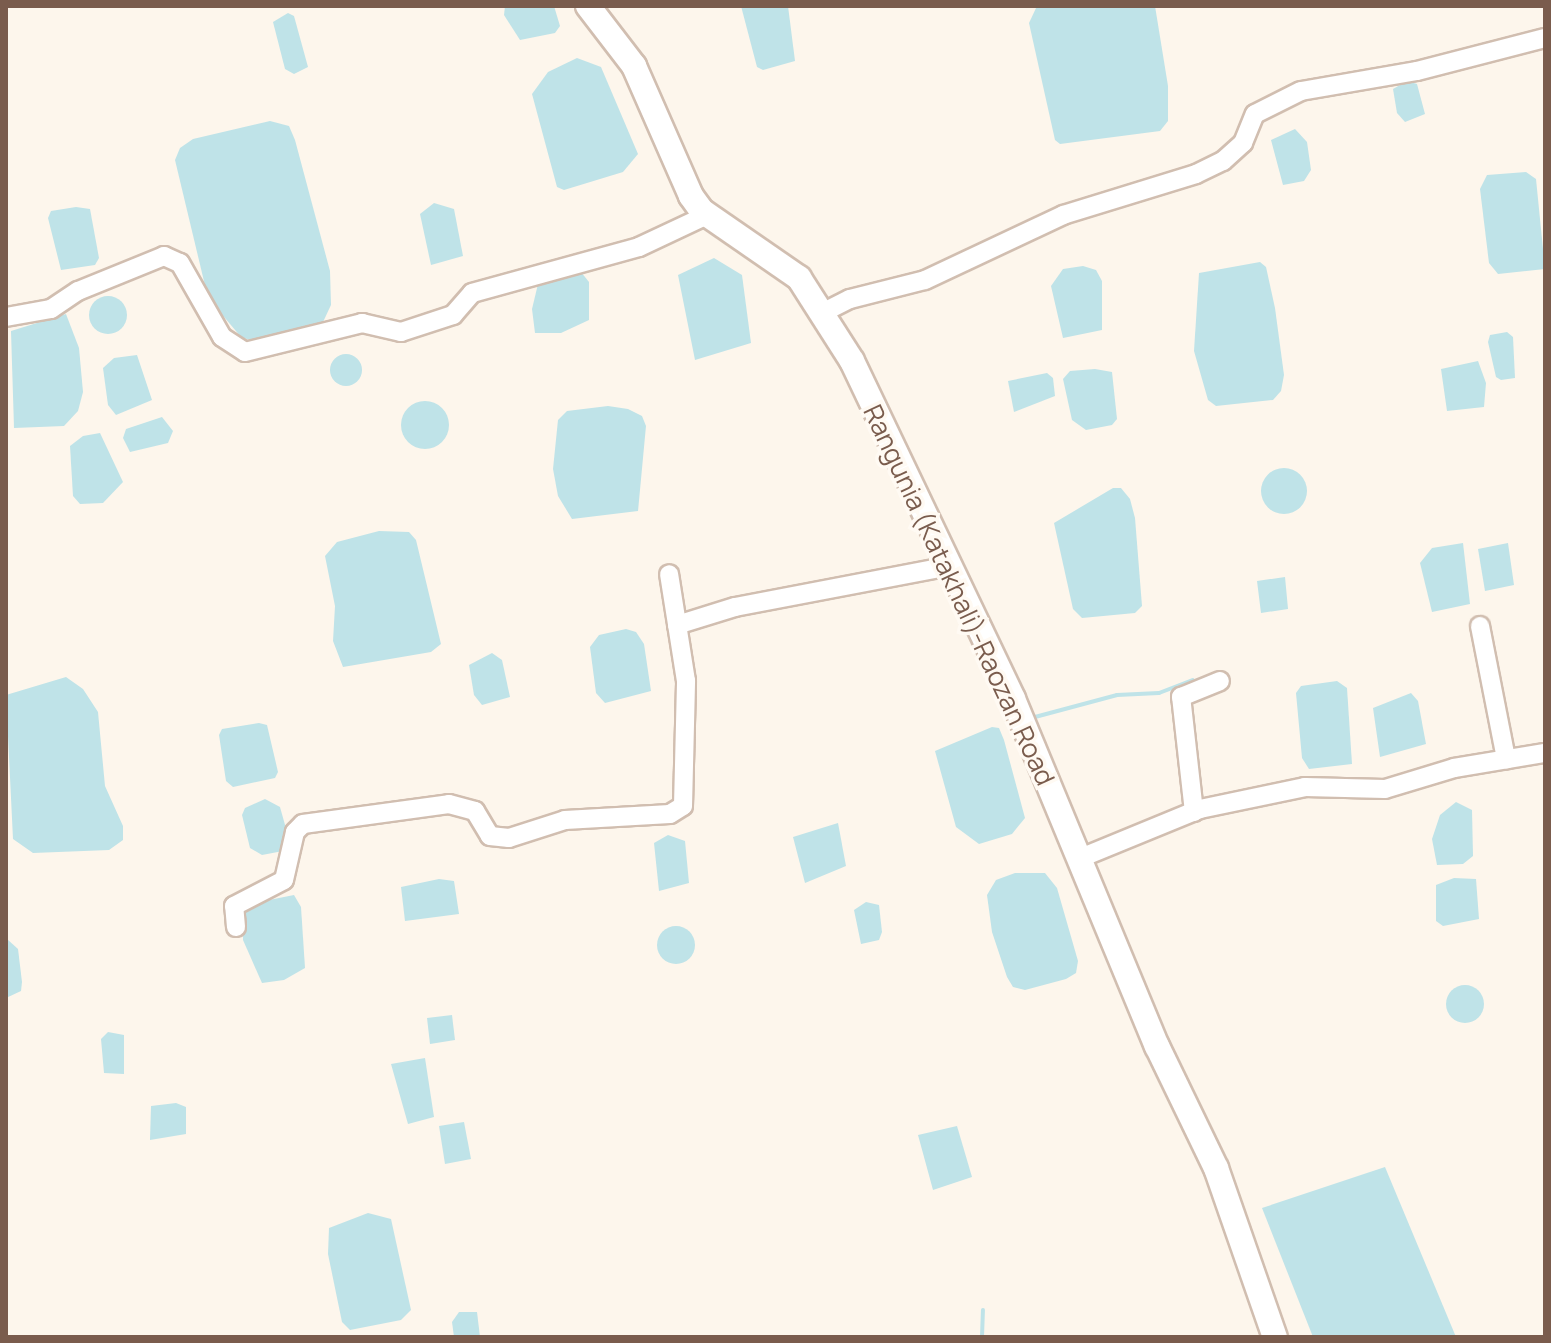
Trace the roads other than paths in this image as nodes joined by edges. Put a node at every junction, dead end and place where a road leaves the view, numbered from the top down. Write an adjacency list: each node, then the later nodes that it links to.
1 (588, 6): 3 (main road, Rangunia (Katakhali)-Raozan Road)
2 (1545, 38): 4 (street)
3 (707, 215): 4 (main road, Rangunia (Katakhali)-Raozan Road); 5 (street)
4 (822, 313): 6 (main road, Rangunia (Katakhali)-Raozan Road)
5 (6, 317)
6 (949, 566): 8 (street); 14 (main road, Rangunia (Katakhali)-Raozan Road)
7 (669, 574): 8 (street)
8 (677, 625): 15 (street)
9 (1480, 626): 12 (street)
10 (1220, 681): 13 (street)
11 (1545, 753): 12 (street)
12 (1506, 759): 13 (street)
13 (1194, 812): 14 (street)
14 (1078, 859): 16 (main road, Rangunia (Katakhali)-Raozan Road)
15 (236, 927)
16 (1275, 1337)

